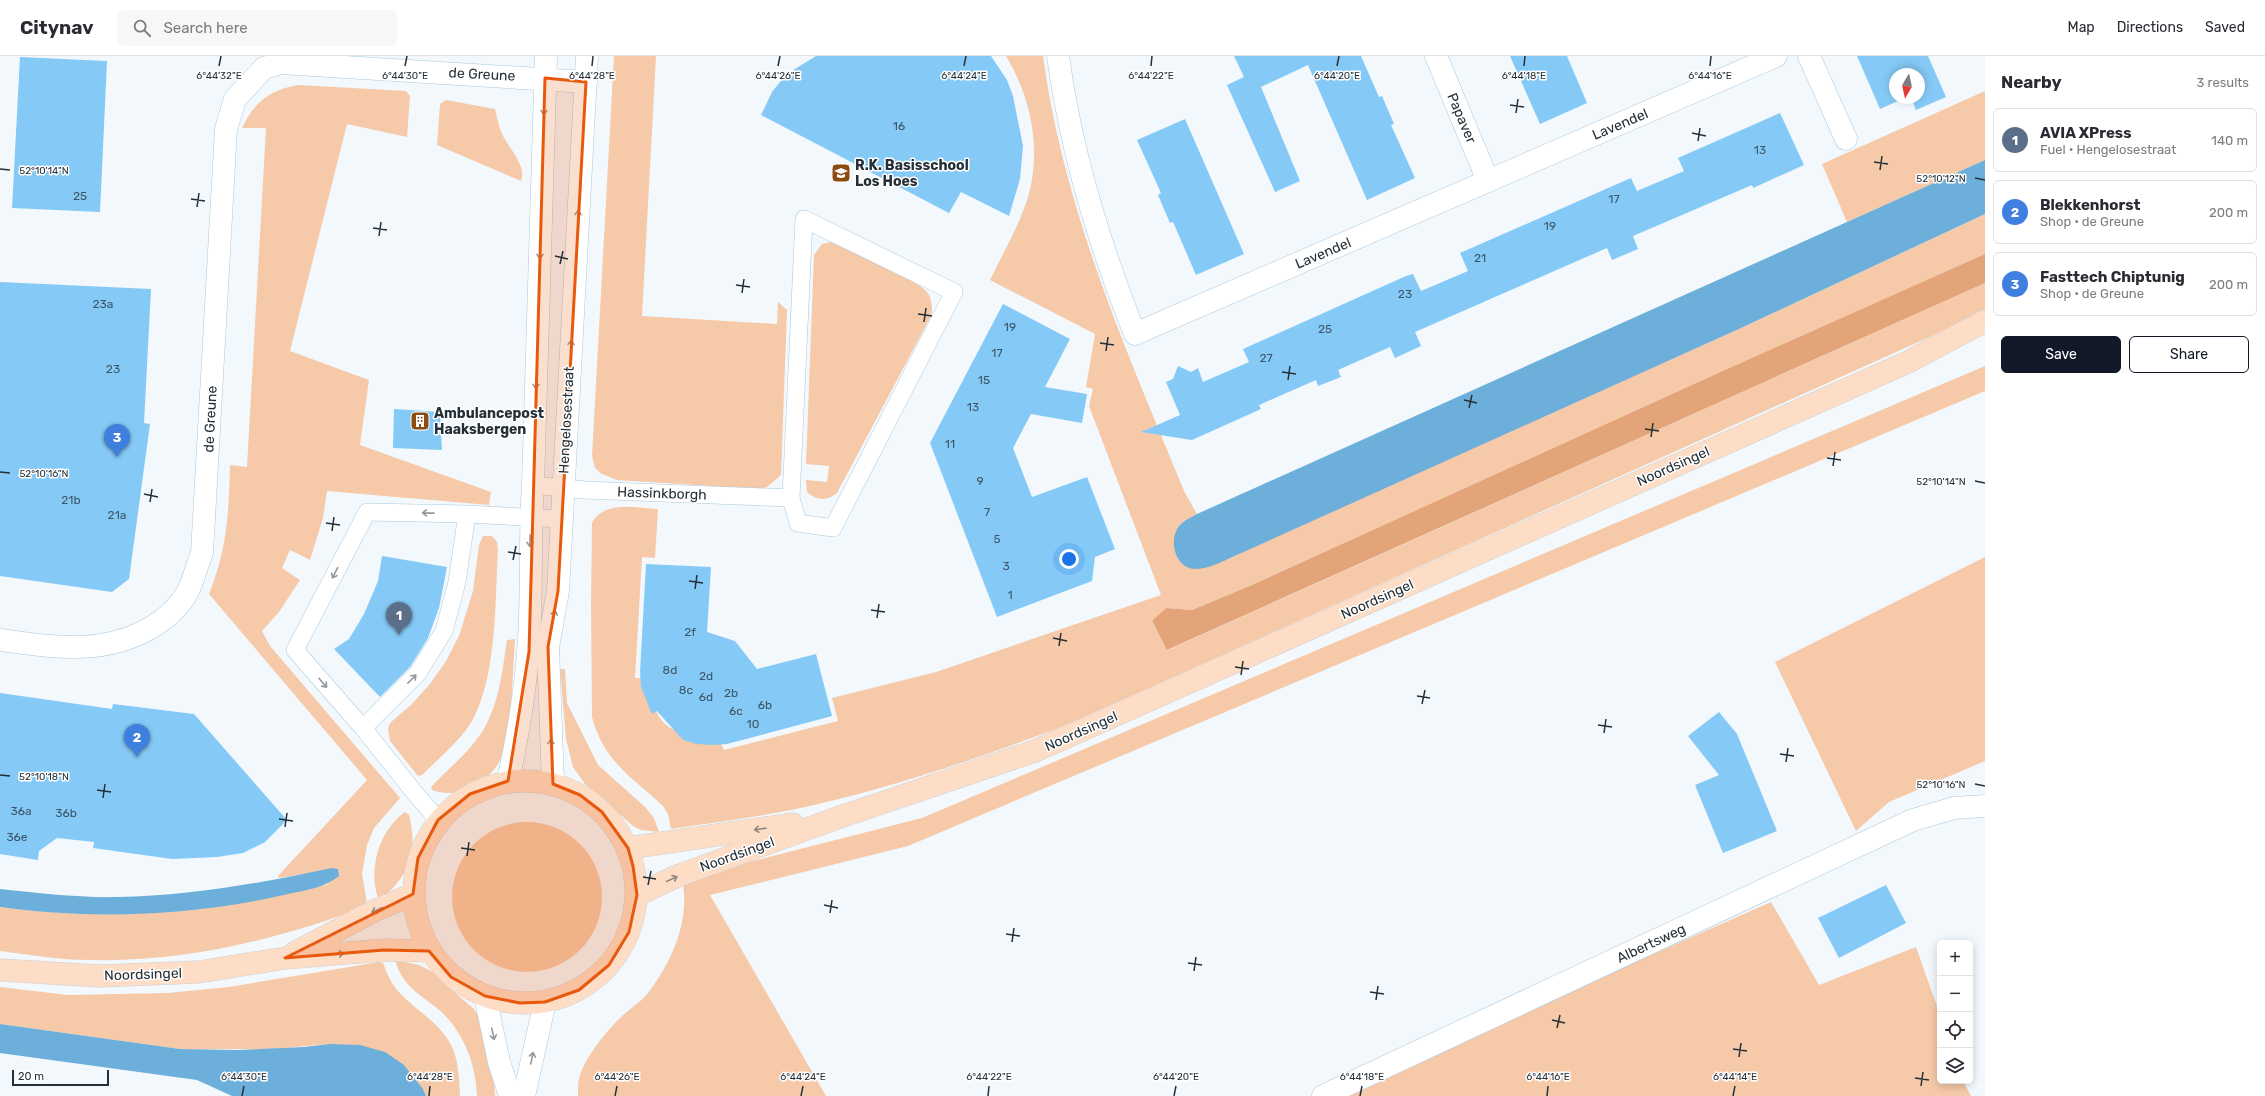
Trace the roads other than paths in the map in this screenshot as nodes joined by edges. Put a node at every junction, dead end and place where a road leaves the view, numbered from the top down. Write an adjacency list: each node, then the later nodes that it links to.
1 (546, 56): 8 (street, Hengelosestraat)
2 (586, 56): 9 (street, Hengelosestraat)
3 (1058, 56): 11 (street, Lavendel)
4 (1436, 56): 11 (street, Papaver)
5 (1776, 56): 11 (street, Lavendel)
6 (1809, 56): 10 (street)
7 (280, 59): 8 (street, de Greune); 21 (street, de Greune)
8 (545, 78): 9 (street, de Greune); 15 (street, Hengelosestraat, one-way to 15)
9 (586, 82): 16 (street, Hengelosestraat, one-way to 9)
10 (1846, 139)
11 (1488, 181)
12 (1985, 321): 14 (main road, Noordsingel)
13 (1985, 335): 14 (main road, Noordsingel)
14 (1908, 362): 26 (main road, Noordsingel)
15 (533, 485): 16 (lane, Hassinkborgh); 19 (street, Hengelosestraat)
16 (562, 486): 17 (lane, Hassinkborgh); 20 (street, Hengelosestraat)
17 (791, 498): 17 (lane)
18 (466, 514): 19 (lane); 22 (lane, one-way to 18); 22 (lane, one-way to 22)
19 (531, 517): 20 (lane); 23 (street, Hengelosestraat, one-way to 23)
20 (561, 519): 24 (street, Hengelosestraat, one-way to 20)
21 (0, 640)
22 (363, 728): 27 (lane)
23 (508, 781): 24 (main road); 27 (main road)
24 (552, 784): 28 (main road)
25 (1985, 806): 38 (street, Albertsweg)
26 (840, 817): 28 (main road, Noordsingel, one-way to 28); 30 (main road, Noordsingel, one-way to 26)
27 (438, 820): 29 (main road)
28 (628, 848): 30 (main road)
29 (413, 894): 31 (main road); 32 (main road, Noordsingel, one-way to 32)
30 (636, 895): 35 (main road)
31 (430, 951): 32 (main road, Noordsingel, one-way to 31); 34 (main road)
32 (285, 958): 33 (main road, Noordsingel)
33 (0, 970)
34 (485, 996): 35 (main road); 36 (street, one-way to 36)
35 (545, 1002): 37 (street, one-way to 35)
36 (510, 1096)
37 (524, 1096)
38 (1323, 1096)

